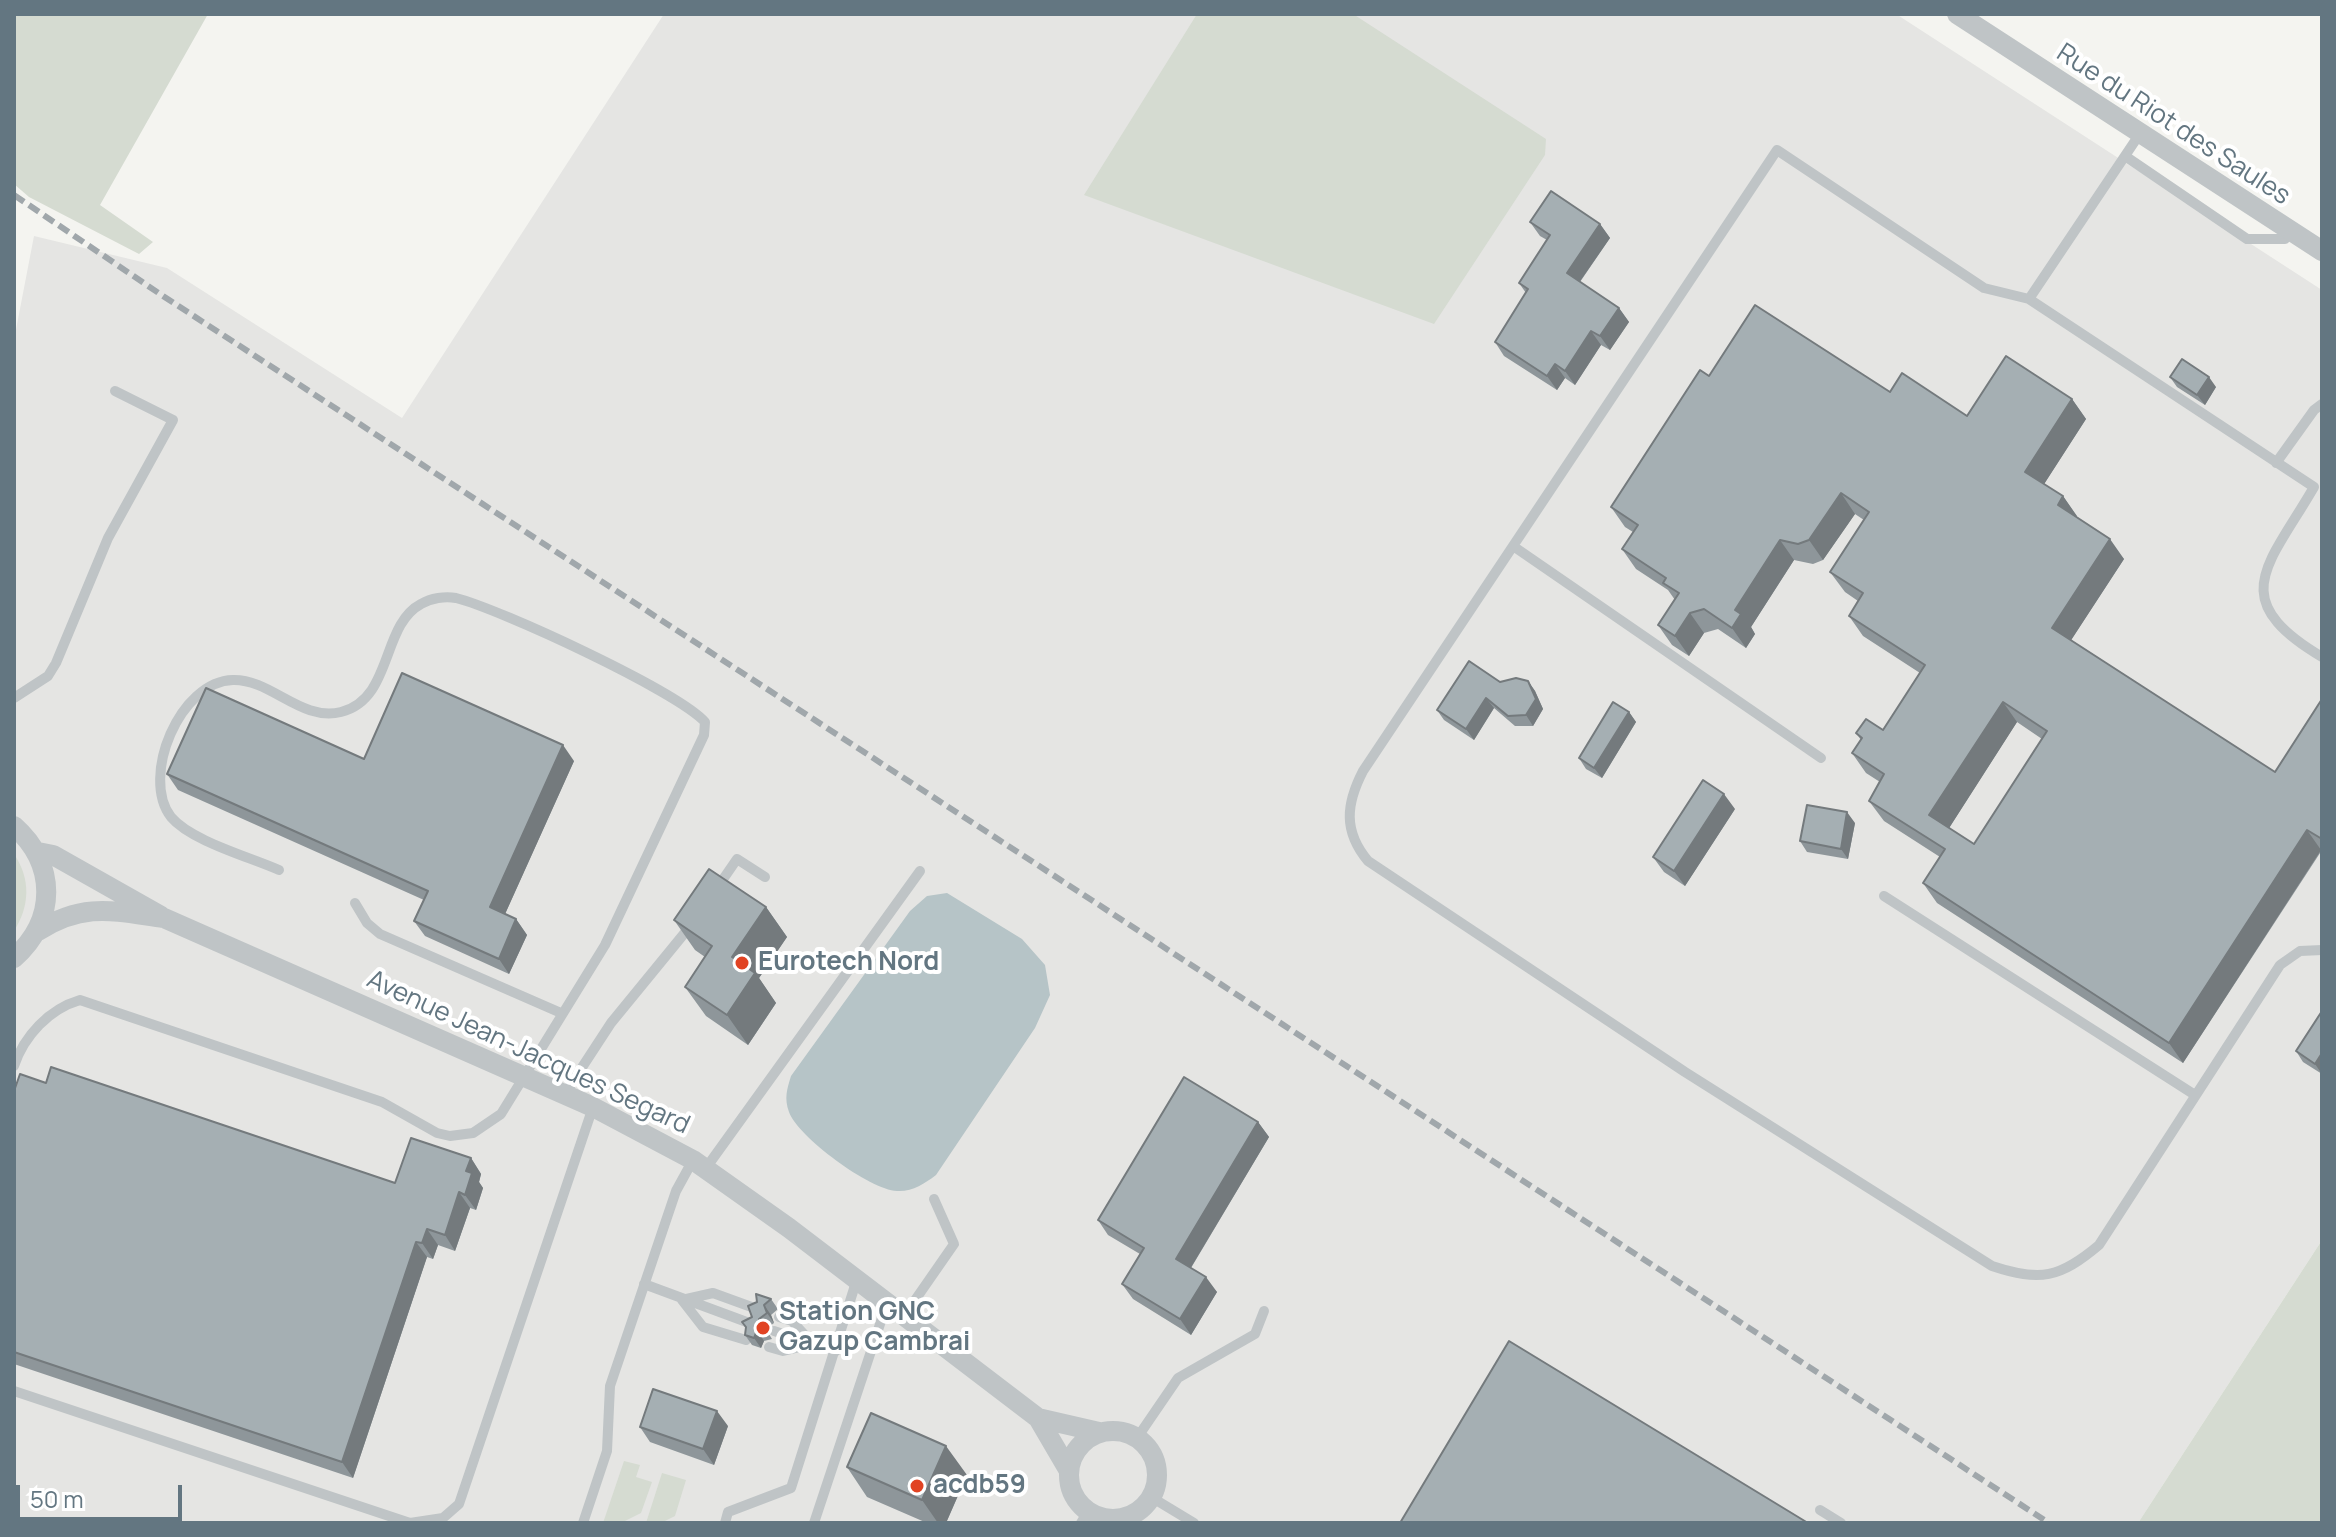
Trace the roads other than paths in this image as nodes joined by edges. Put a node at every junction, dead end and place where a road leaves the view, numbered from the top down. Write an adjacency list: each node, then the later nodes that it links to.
1 (1957, 14): 2 (street, Rue du Riot des Saules)
2 (2139, 135): 3 (lane); 4 (street, Rue du Riot des Saules)
3 (2125, 156): 4 (lane); 6 (lane)
4 (2290, 232): 5 (street, Rue du Riot des Saules)
5 (2322, 251)
6 (2029, 299): 9 (lane); 10 (lane)
7 (115, 391): 12 (lane)
8 (2319, 410): 9 (lane)
9 (2276, 463): 11 (lane)
10 (1513, 546): 13 (lane); 31 (lane)
11 (2322, 657)
12 (14, 698)
13 (1821, 758)
14 (14, 826): 15 (street)
15 (38, 852): 23 (street, Avenue Jean-Jacques Segard); 24 (street)
16 (279, 870): 27 (lane)
17 (920, 871): 33 (lane)
18 (765, 877): 20 (lane)
19 (1884, 896): 31 (lane)
20 (708, 902)
21 (355, 903): 27 (lane)
22 (700, 913): 30 (lane)
23 (164, 918): 24 (street, Avenue Jean-Jacques Segard); 29 (street, Avenue Jean-Jacques Segard)
24 (38, 931): 26 (street)
25 (2322, 950): 31 (lane)
26 (14, 958)
27 (561, 1013): 29 (lane)
28 (14, 1066): 29 (lane)
29 (522, 1076): 30 (street, Avenue Jean-Jacques Segard)
30 (564, 1095): 32 (street, Avenue Jean-Jacques Segard)
31 (2195, 1095)
32 (593, 1107): 33 (street, Avenue Jean-Jacques Segard); 49 (lane)
33 (700, 1164): 35 (street, Avenue Jean-Jacques Segard); 36 (lane)
34 (934, 1199): 41 (lane)
35 (857, 1279): 38 (street, Avenue Jean-Jacques Segard); 48 (lane)
36 (644, 1284): 37 (lane); 58 (lane)
37 (682, 1300): 39 (lane); 43 (lane); 45 (lane)
38 (887, 1303): 41 (street, Avenue Jean-Jacques Segard); 60 (lane)
39 (757, 1309)
40 (1264, 1311): 52 (lane)
41 (904, 1316): 50 (street, Avenue Jean-Jacques Segard)
42 (779, 1317): 46 (lane)
43 (752, 1324)
44 (774, 1331): 46 (lane)
45 (746, 1340)
46 (813, 1344): 47 (lane); 48 (lane)
47 (769, 1347)
48 (836, 1351): 59 (lane)
49 (14, 1391)
50 (1038, 1418): 51 (street, Avenue Jean-Jacques Segard); 53 (street, Avenue Jean-Jacques Segard)
51 (1099, 1432): 52 (street); 53 (street)
52 (1137, 1438): 54 (street)
53 (1069, 1471): 56 (street)
54 (1151, 1497): 57 (street); 61 (lane)
55 (1820, 1510): 62 (lane)
56 (1084, 1517): 57 (street)
57 (1129, 1520)
58 (583, 1523)
59 (725, 1523)
60 (814, 1523)
61 (1194, 1523)
62 (1841, 1523)

